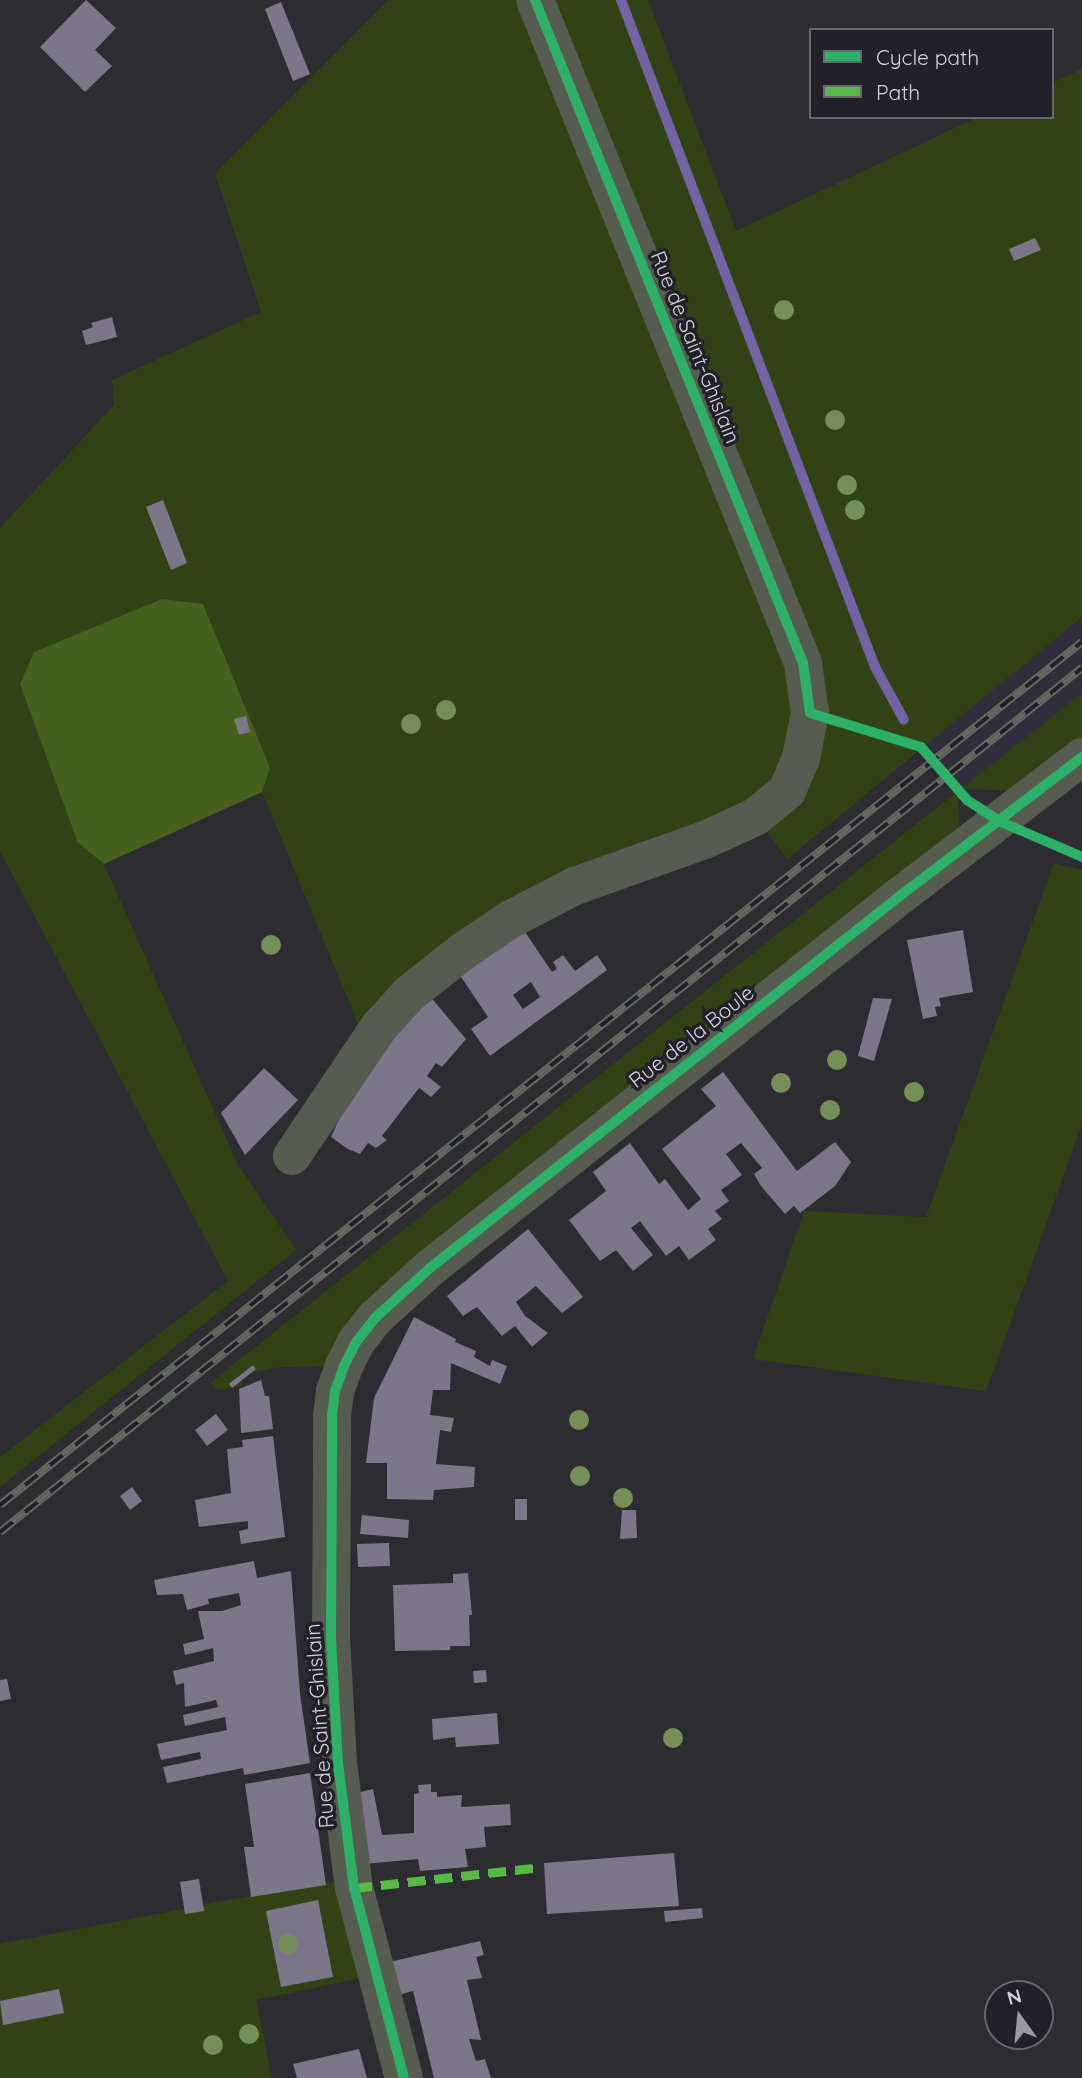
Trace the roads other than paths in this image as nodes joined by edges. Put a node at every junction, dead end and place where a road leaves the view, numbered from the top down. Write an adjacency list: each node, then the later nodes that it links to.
1 (535, 0): 3 (street, Rue de Saint-Ghislain)
2 (1082, 757): 4 (street, Rue de la Boule)
3 (292, 1156)
4 (344, 1366): 5 (street, Rue de Saint-Ghislain)
5 (404, 2078)

